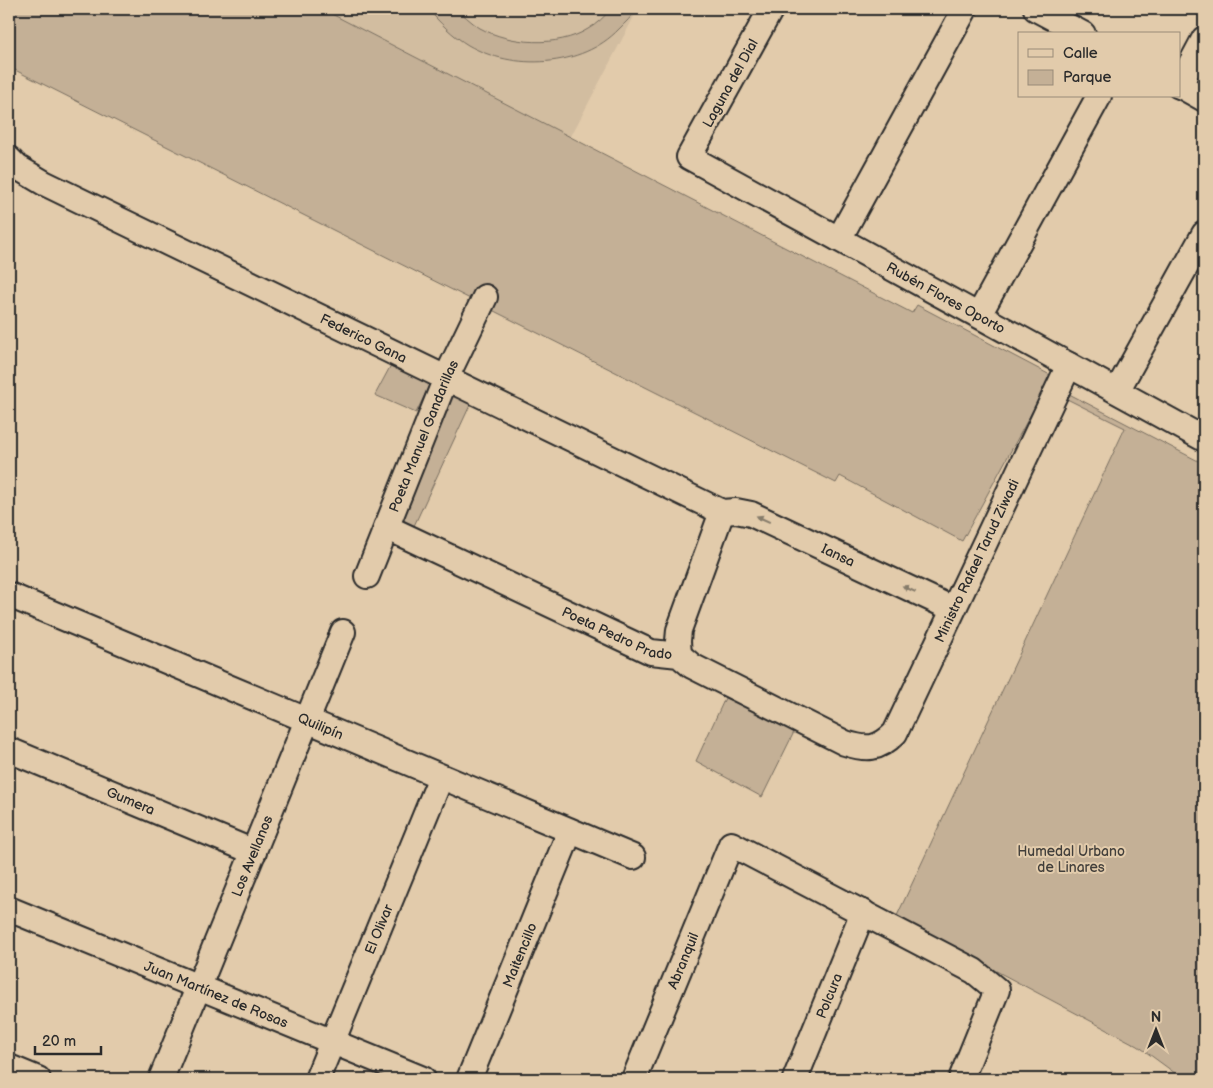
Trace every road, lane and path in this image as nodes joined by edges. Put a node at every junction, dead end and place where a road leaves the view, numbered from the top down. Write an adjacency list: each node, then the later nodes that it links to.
1 (770, 9): 10 (street, Laguna del Dial)
2 (965, 9): 13 (street)
3 (1036, 9): 4 (street)
4 (1079, 32)
5 (1204, 39): 6 (street)
6 (1180, 84)
7 (1180, 87): 9 (street)
8 (1099, 98): 15 (street)
9 (1204, 99)
10 (689, 157): 13 (street, Rubén Flores Oporto)
11 (9, 159): 17 (street, Federico Gana)
12 (1204, 234): 18 (street)
13 (839, 239): 15 (street, Rubén Flores Oporto)
14 (485, 297): 17 (street, Poeta Manuel Gandarillas)
15 (979, 315): 16 (street, Rubén Flores Oporto)
16 (1069, 365): 18 (street, Rubén Flores Oporto); 24 (street, Ministro Rafael Tarud Ziwadi)
17 (446, 378): 20 (street, Federico Gana); 21 (street, Poeta Manuel Gandarillas)
18 (1118, 391): 19 (street, Rubén Flores Oporto)
19 (1204, 439)
20 (722, 512): 24 (street, Iansa, one-way to 20); 26 (street)
21 (386, 527): 22 (street, Poeta Manuel Gandarillas); 26 (street, Poeta Pedro Prado)
22 (367, 576)
23 (9, 595): 27 (street, Quilipín)
24 (953, 610): 28 (street, Ministro Rafael Tarud Ziwadi)
25 (344, 632): 27 (street, Los Avellanos)
26 (679, 655): 28 (street, Poeta Pedro Prado)
27 (307, 720): 30 (street, Quilipín); 32 (street, Los Avellanos)
28 (874, 746)
29 (9, 750): 32 (street, Gumera)
30 (440, 777): 31 (street, Quilipín); 37 (street, El Olivar)
31 (570, 831): 33 (street, Quilipín); 43 (street, Maitencillo)
32 (254, 852): 36 (street, Los Avellanos)
33 (632, 857)
34 (9, 909): 36 (street, Juan Martínez de Rosas)
35 (863, 912): 44 (street, Abranquil); 45 (street, Polcura); 46 (street)
36 (198, 987): 37 (street, Juan Martínez de Rosas); 40 (street, Los Avellanos)
37 (332, 1042): 41 (street, El Olivar); 42 (street, Juan Martínez de Rosas)
38 (9, 1067): 39 (street)
39 (38, 1079)
40 (161, 1079)
41 (317, 1079)
42 (423, 1079)
43 (469, 1079)
44 (634, 1079)
45 (795, 1079)
46 (961, 1079)

